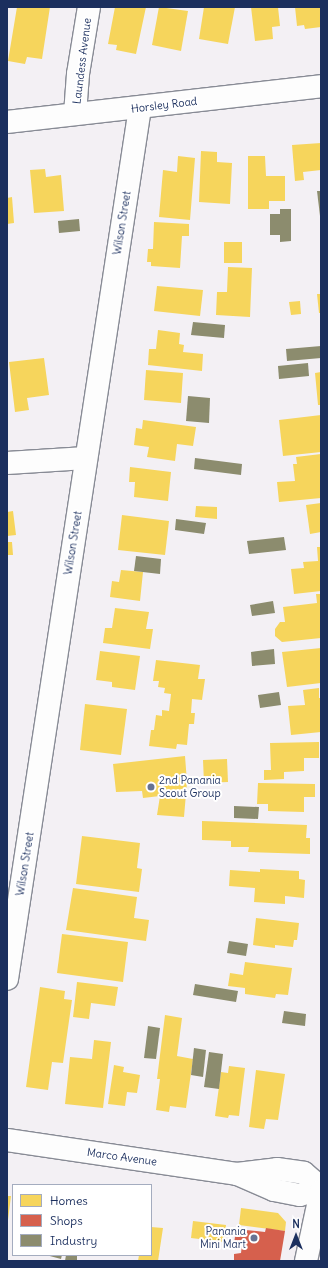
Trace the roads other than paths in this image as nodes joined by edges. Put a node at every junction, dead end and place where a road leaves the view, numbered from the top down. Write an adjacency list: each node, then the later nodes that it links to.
1 (89, 7): 4 (street, Laundess Avenue)
2 (321, 86): 3 (street, Horsley Road)
3 (140, 108): 4 (street, Horsley Road); 6 (street, Wilson Street)
4 (75, 114): 5 (street, Horsley Road)
5 (7, 122)
6 (86, 458): 7 (street); 8 (street, Wilson Street)
7 (7, 463)
8 (7, 979)
9 (7, 1140): 10 (street, Marco Avenue)
10 (321, 1189): 11 (street)
11 (318, 1219): 12 (street)
12 (306, 1261)

